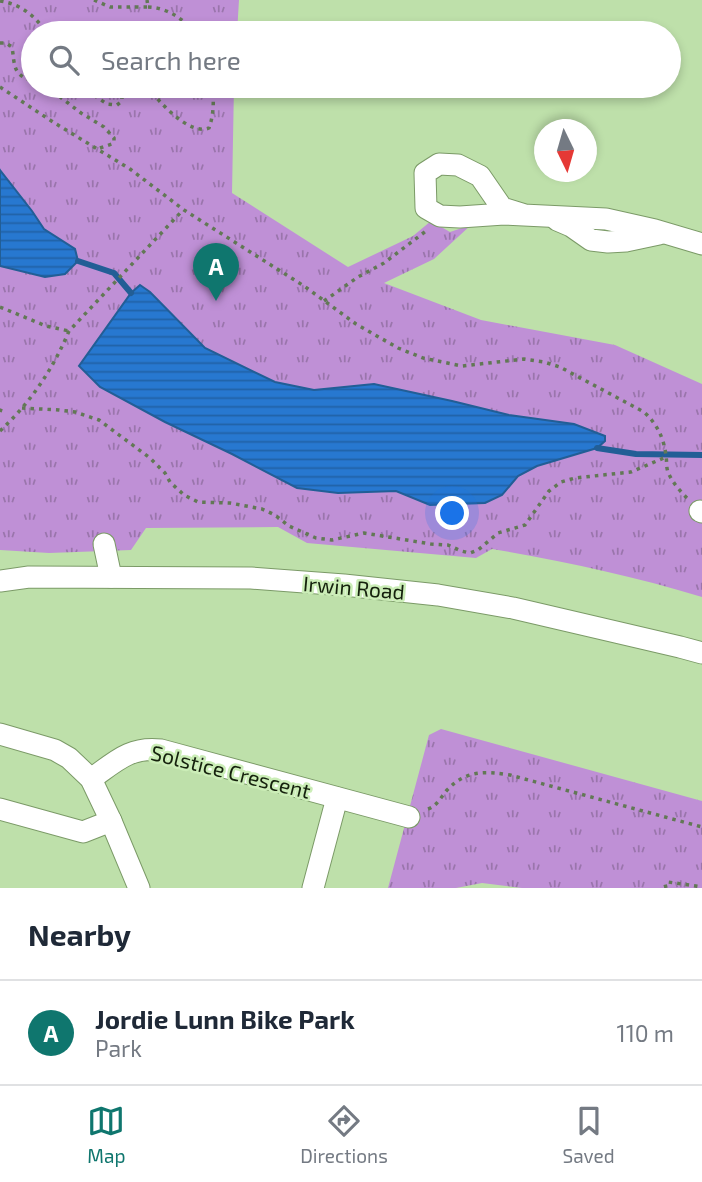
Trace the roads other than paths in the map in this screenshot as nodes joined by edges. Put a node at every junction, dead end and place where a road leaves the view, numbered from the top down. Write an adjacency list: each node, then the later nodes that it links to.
1 (525, 215): 1 (street); 2 (street)
2 (702, 244)
3 (104, 544): 4 (street)
4 (110, 577): 5 (street, Irwin Road); 6 (street, Irwin Road)
5 (0, 581)
6 (702, 653)
7 (0, 734): 8 (street)
8 (91, 779): 9 (street, Solstice Crescent); 12 (street)
9 (337, 797): 11 (street, Solstice Crescent); 14 (street, Solstice Crescent)
10 (0, 809): 12 (street)
11 (418, 813)
12 (111, 821): 13 (street)
13 (139, 888)
14 (313, 888)

